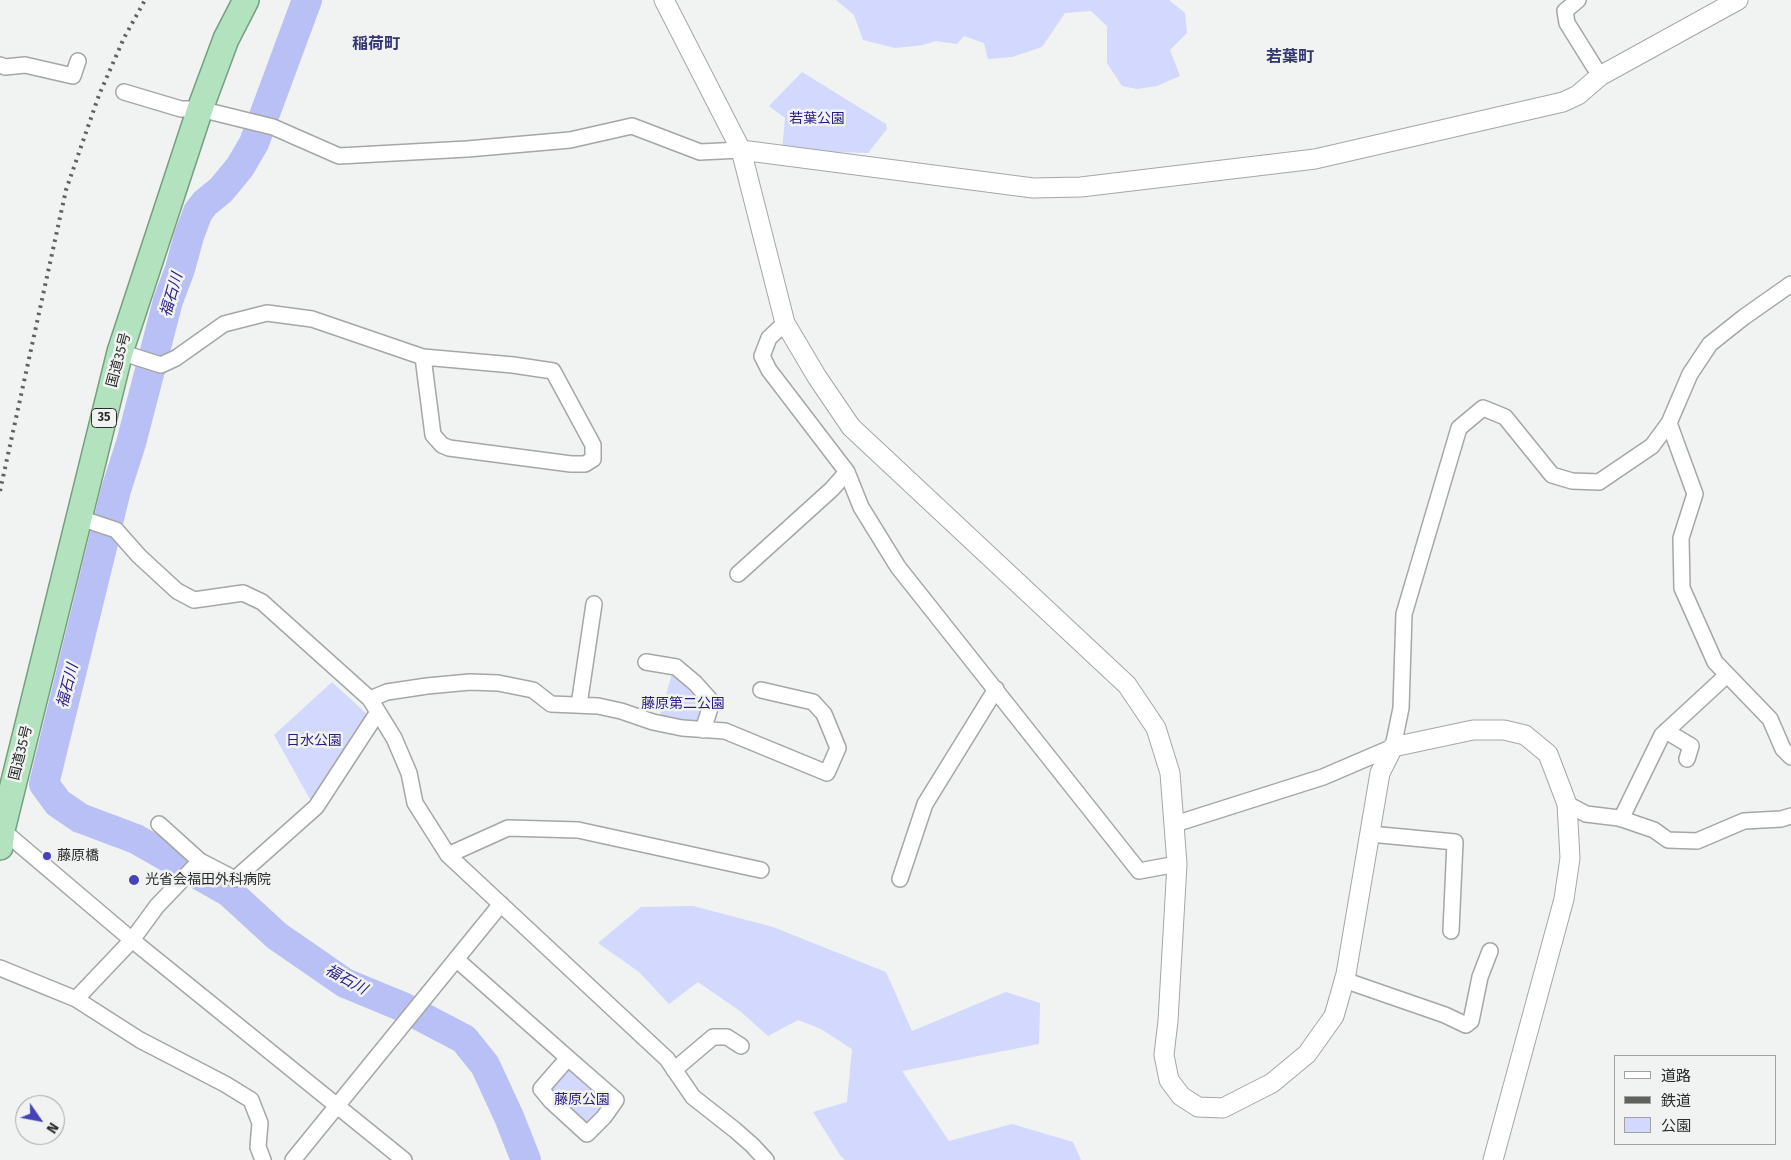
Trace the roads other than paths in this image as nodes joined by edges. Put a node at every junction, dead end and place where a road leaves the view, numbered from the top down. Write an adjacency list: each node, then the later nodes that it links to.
1 (246, 0): 9 (highway, 国道35号 / 35)
2 (664, 0): 10 (street)
3 (1578, 0): 7 (street)
4 (1738, 0): 7 (street)
5 (78, 61): 6 (street)
6 (0, 65)
7 (1600, 76): 10 (street)
8 (124, 92): 9 (street)
9 (210, 112): 10 (street); 13 (highway, 国道35号 / 35)
10 (741, 150): 12 (street)
11 (1791, 284): 15 (street)
12 (785, 323): 16 (street); 35 (street)
13 (130, 355): 14 (street); 17 (highway, 国道35号 / 35)
14 (423, 357): 14 (street)
15 (1669, 423): 21 (street); 28 (street)
16 (847, 472): 18 (street); 22 (street)
17 (91, 522): 24 (street); 37 (highway, 国道35号 / 35)
18 (738, 574)
19 (594, 604): 25 (street)
20 (646, 662): 26 (street)
21 (1727, 675): 27 (street); 29 (street)
22 (996, 689): 40 (street); 42 (street)
23 (761, 690): 26 (street)
24 (374, 705): 25 (street); 38 (street); 39 (street)
25 (579, 705): 26 (street)
26 (703, 730)
27 (1666, 731): 30 (street); 33 (street)
28 (1393, 747): 31 (street); 35 (street); 36 (street)
29 (1791, 757)
30 (1688, 759)
31 (1567, 804): 33 (street); 59 (street)
32 (1791, 816): 33 (street)
33 (1621, 819)
34 (159, 824): 39 (street)
35 (1175, 824): 40 (street)
36 (1370, 834): 44 (street); 49 (street)
37 (1, 835): 45 (street)
38 (448, 855): 41 (street); 43 (street)
39 (200, 861): 45 (street)
40 (1177, 864): 49 (street)
41 (761, 870)
42 (900, 879)
43 (501, 904): 47 (street); 53 (street)
44 (1451, 930)
45 (132, 940): 50 (street); 54 (street)
46 (1490, 952): 49 (street)
47 (456, 959): 52 (street); 54 (street)
48 (0, 968): 50 (street)
49 (1344, 980)
50 (76, 999): 55 (street)
51 (741, 1046): 53 (street)
52 (568, 1058): 52 (street)
53 (674, 1070): 58 (street)
54 (336, 1105): 56 (street); 57 (street)
55 (263, 1160)
56 (293, 1160)
57 (404, 1160)
58 (766, 1160)
59 (1494, 1160)

